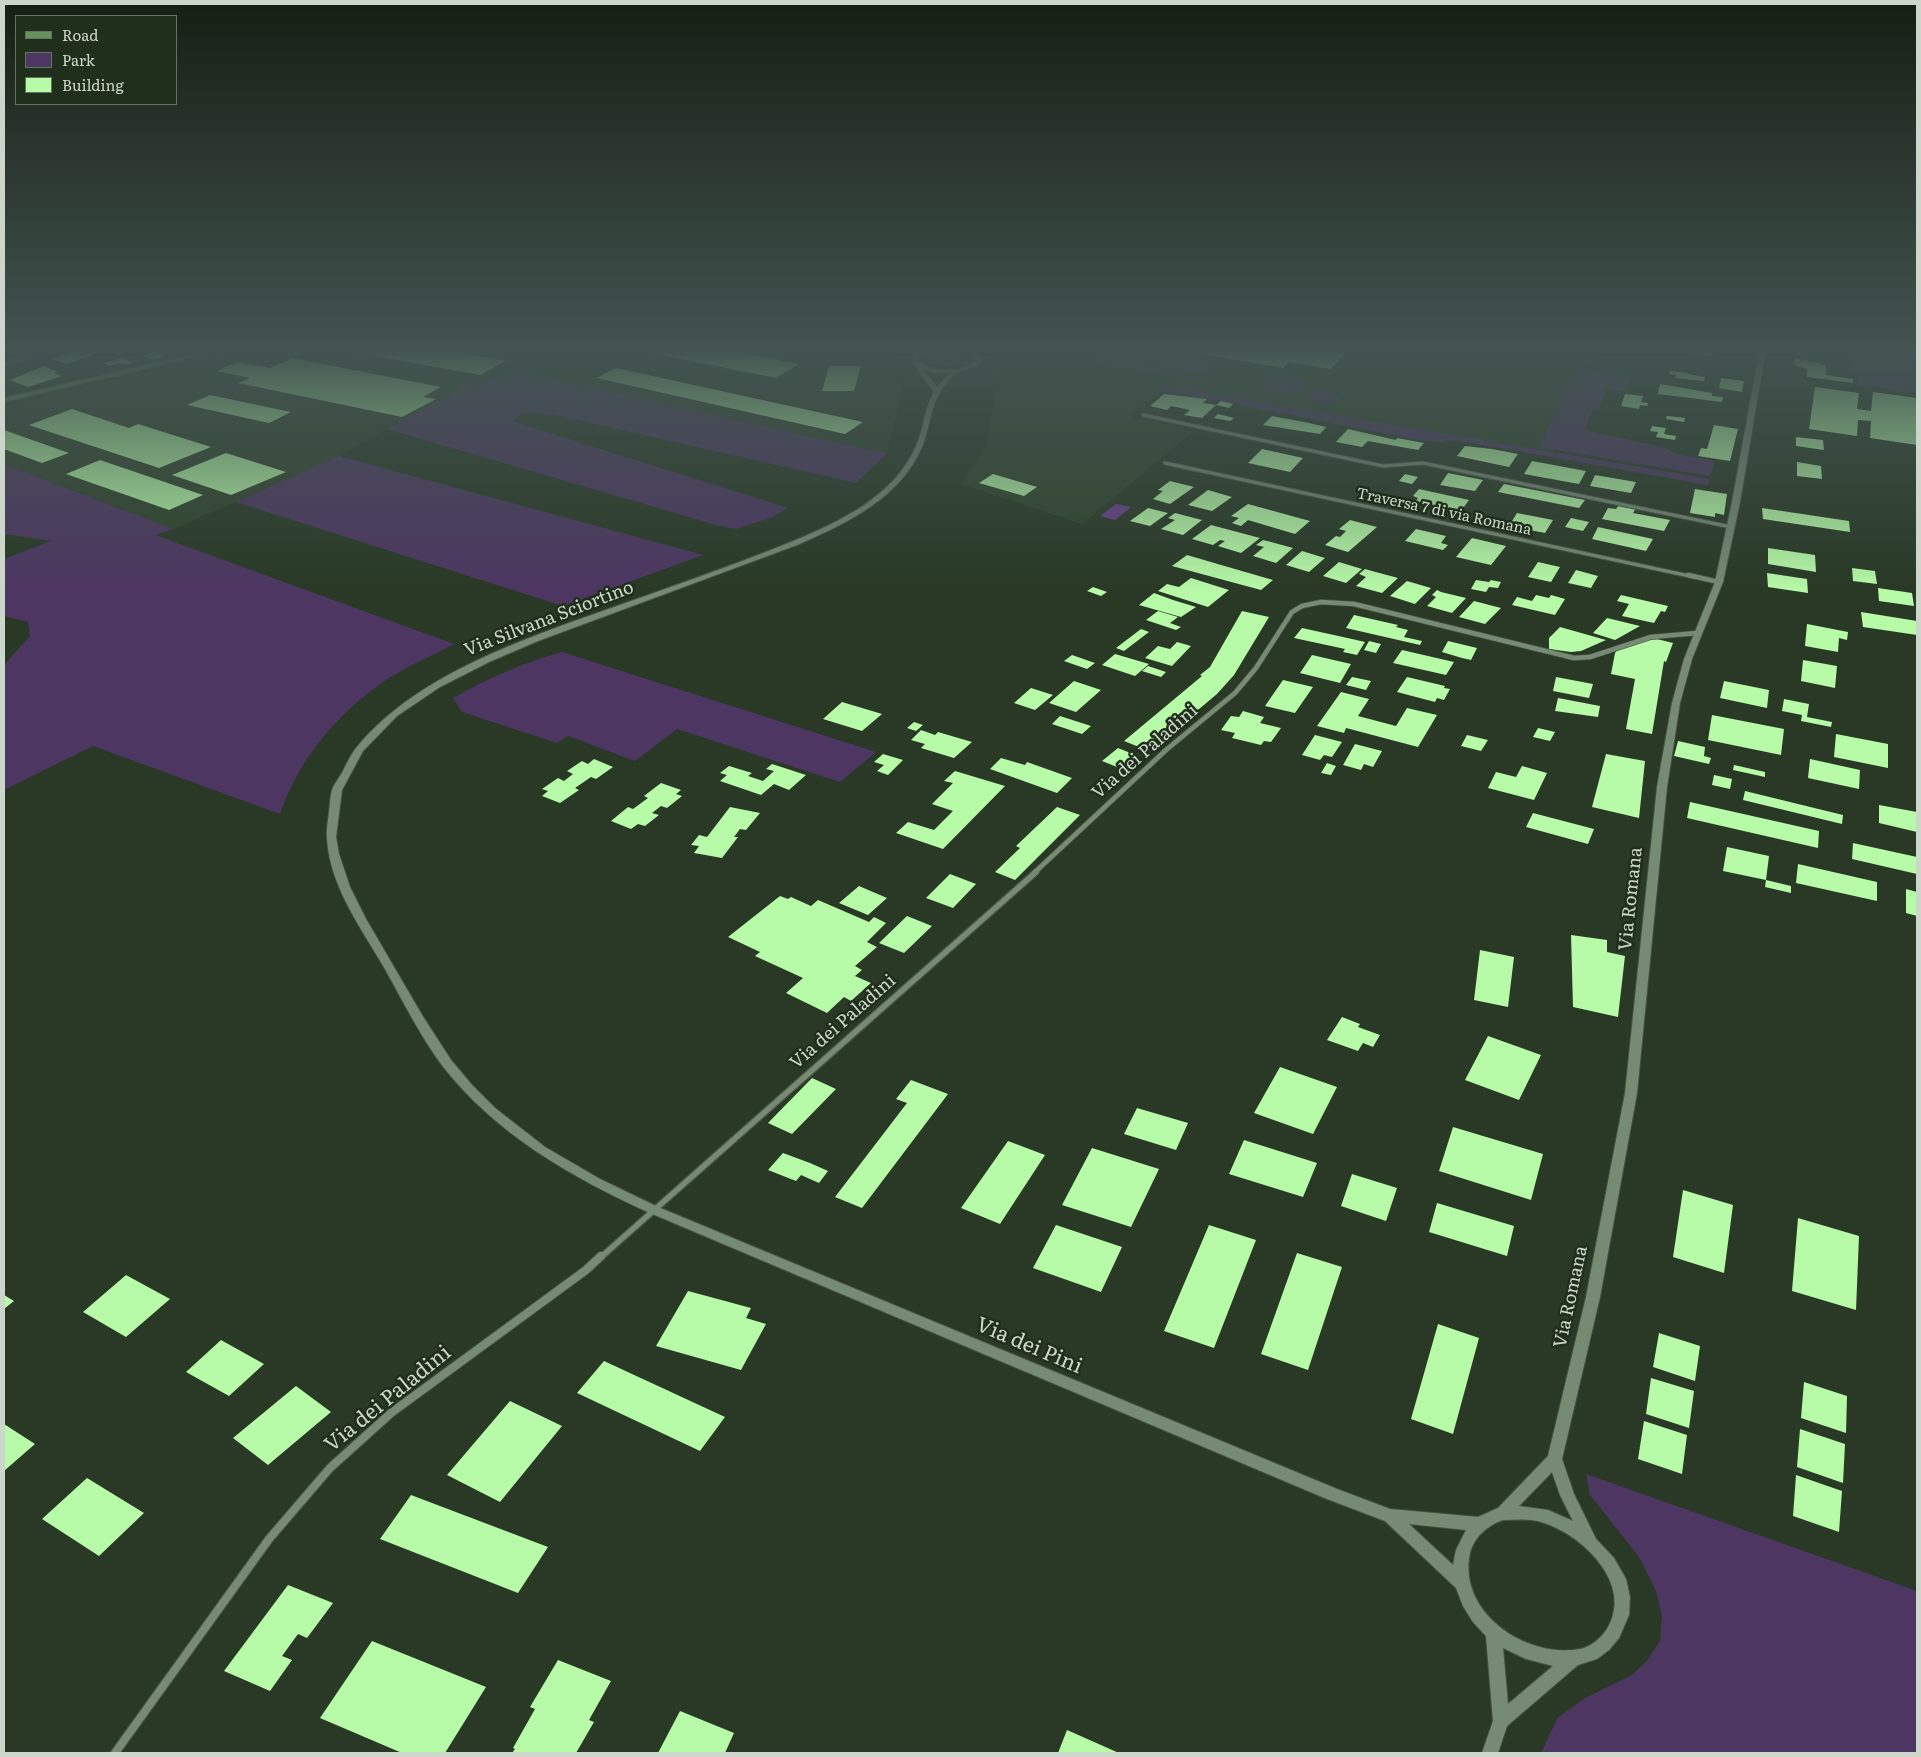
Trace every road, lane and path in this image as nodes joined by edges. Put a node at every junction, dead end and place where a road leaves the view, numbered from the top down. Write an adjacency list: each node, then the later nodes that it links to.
1 (925, 430): 8 (street, Via Silvana Sciortino)
2 (1214, 430): 5 (street)
3 (1748, 430): 5 (street, Via Romana)
4 (1165, 463): 6 (street, Traversa 7 di via Romana)
5 (1731, 527): 6 (street, Via Romana)
6 (1719, 582): 7 (street, Via Romana)
7 (1698, 633): 8 (street, Via dei Paladini); 9 (street, Via Romana)
8 (654, 1210): 11 (street, Via dei Pini); 18 (street, Via dei Paladini)
9 (1555, 1458): 10 (street); 13 (street)
10 (1503, 1514): 12 (street); 13 (street)
11 (1390, 1516): 12 (street); 14 (street)
12 (1479, 1524): 14 (street)
13 (1589, 1540): 16 (street)
14 (1462, 1584): 15 (street)
15 (1494, 1631): 16 (street); 17 (street)
16 (1572, 1659): 17 (street)
17 (1501, 1721): 19 (street)
18 (115, 1753)
19 (1490, 1753)

